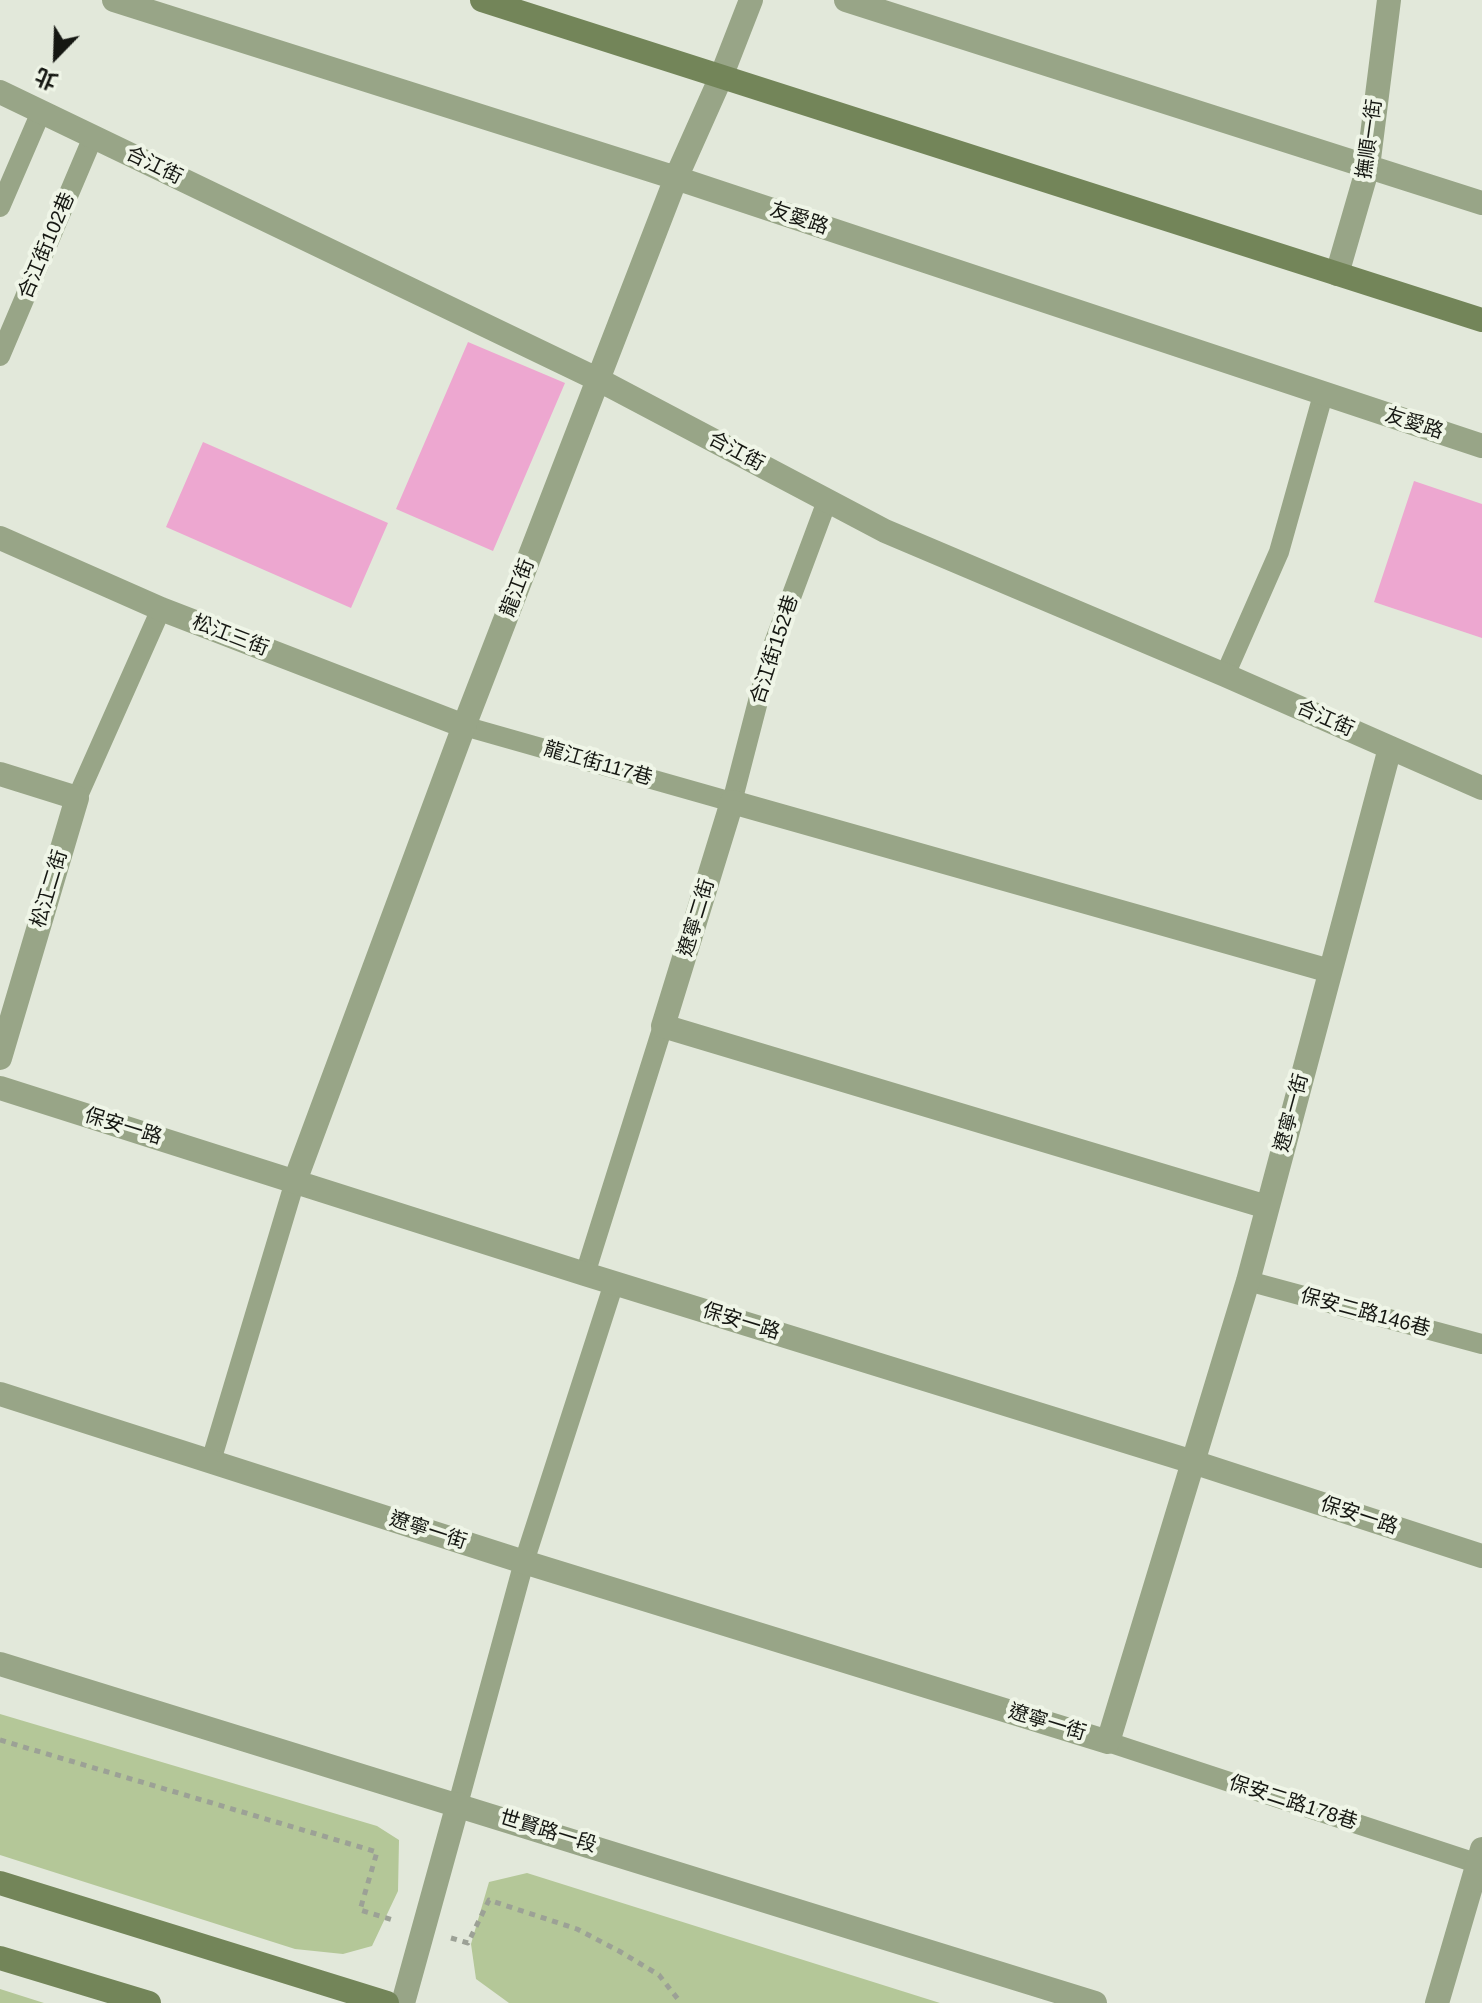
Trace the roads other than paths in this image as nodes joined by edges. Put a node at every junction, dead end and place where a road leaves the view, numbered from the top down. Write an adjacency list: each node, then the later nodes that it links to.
1 (114, 0): 11 (street, 友愛路)
2 (482, 0): 6 (street)
3 (751, 0): 6 (street, 龍江街)
4 (846, 0): 10 (street)
5 (1389, 0): 10 (street, 撫順一街)
6 (721, 77): 11 (street, 龍江街); 14 (street)
7 (0, 92): 8 (street, 合江街)
8 (41, 112): 9 (street, 合江街); 13 (lane)
9 (93, 137): 16 (lane, 合江街102巷); 17 (street, 合江街)
10 (1368, 167): 12 (street); 14 (street, 撫順一街)
11 (676, 178): 17 (street, 龍江街); 18 (street, 友愛路)
12 (1482, 203)
13 (0, 207)
14 (1337, 274): 15 (street)
15 (1482, 320)
16 (0, 356)
17 (599, 380): 20 (street, 合江街); 24 (street, 龍江街)
18 (1323, 395): 19 (street, 友愛路); 23 (lane)
19 (1482, 446)
20 (827, 501): 23 (street, 合江街); 29 (lane, 合江街152巷)
21 (0, 538): 22 (street, 松江三街)
22 (161, 609): 24 (street, 松江三街); 28 (lane)
23 (1225, 675): 25 (street, 合江街)
24 (464, 726): 29 (lane, 龍江街117巷); 34 (street, 龍江街)
25 (1390, 748): 27 (street, 合江街); 30 (street, 遼寧一街)
26 (0, 774): 28 (street)
27 (1482, 788)
28 (77, 798): 32 (street, 松江二街)
29 (732, 802): 30 (street); 31 (street, 遼寧二街)
30 (1330, 971): 35 (street, 遼寧一街)
31 (663, 1026): 35 (street); 36 (lane)
32 (0, 1058)
33 (0, 1088): 34 (street, 保安一路)
34 (295, 1181): 36 (street, 保安一路); 41 (lane)
35 (1267, 1207): 37 (street, 遼寧一街)
36 (585, 1274): 38 (street, 保安一路)
37 (1248, 1281): 39 (lane, 保安二路146巷); 42 (street, 遼寧一街)
38 (614, 1283): 42 (street, 保安一路); 44 (lane)
39 (1482, 1344)
40 (0, 1394): 41 (street, 遼寧一街)
41 (211, 1461): 44 (street, 遼寧一街)
42 (1193, 1462): 43 (street, 保安一路); 46 (street, 遼寧一街)
43 (1482, 1556)
44 (524, 1562): 46 (street, 遼寧一街); 47 (lane)
45 (0, 1664): 47 (street, 世賢路一段)
46 (1108, 1742): 48 (lane, 保安二路178巷)
47 (458, 1804): 53 (street); 54 (street, 世賢路一段)
48 (1481, 1859): 55 (street)
49 (0, 1883): 52 (street)
50 (0, 1958): 51 (street)
51 (149, 2003)
52 (387, 2003)
53 (403, 2003)
54 (1095, 2003)
55 (1437, 2003)

